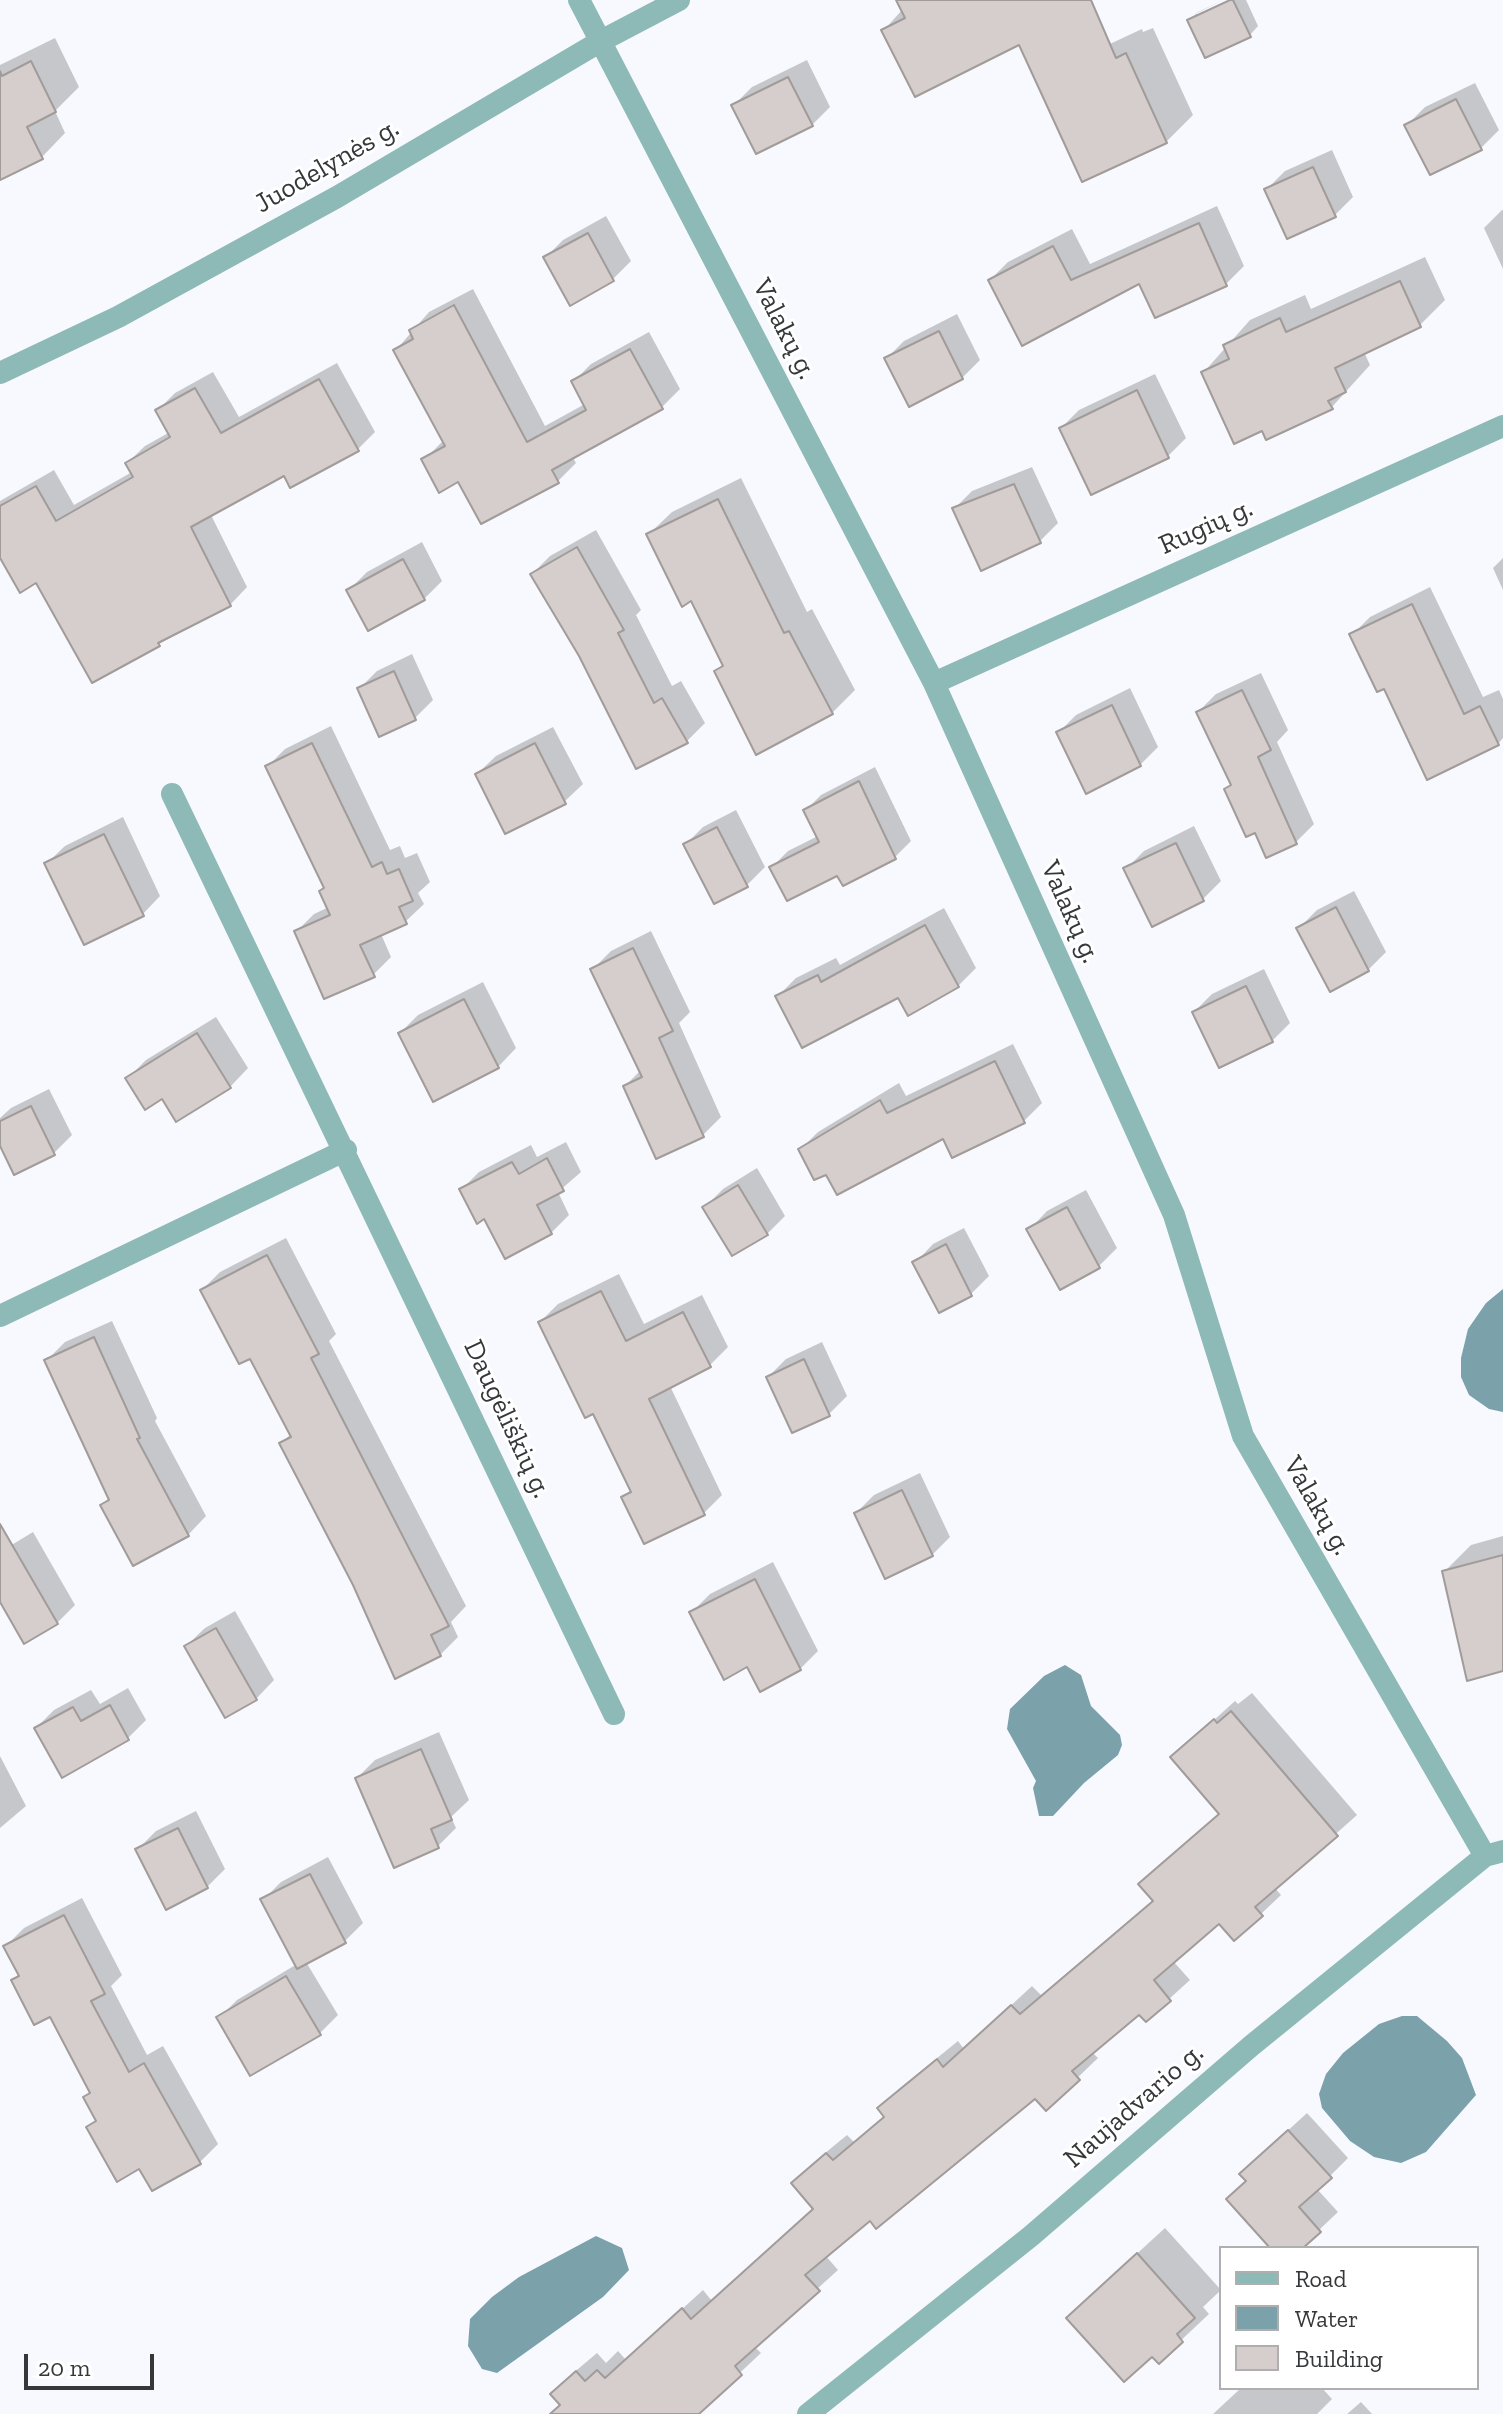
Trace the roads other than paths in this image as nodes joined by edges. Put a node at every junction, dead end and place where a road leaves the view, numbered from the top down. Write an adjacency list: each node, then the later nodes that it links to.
1 (579, 0): 3 (street, Valakų g.)
2 (679, 0): 3 (street, Juodelynės g.)
3 (601, 41): 4 (street, Juodelynės g.); 6 (street, Valakų g.)
4 (0, 373)
5 (1503, 426): 6 (street, Rugių g.)
6 (934, 683): 11 (street, Valakų g.)
7 (172, 794): 8 (street, Daugėliškių g.)
8 (346, 1150): 9 (street); 10 (street, Daugėliškių g.)
9 (0, 1316)
10 (614, 1714)
11 (1494, 1854): 12 (street, Naujadvario g.)
12 (808, 2414)

